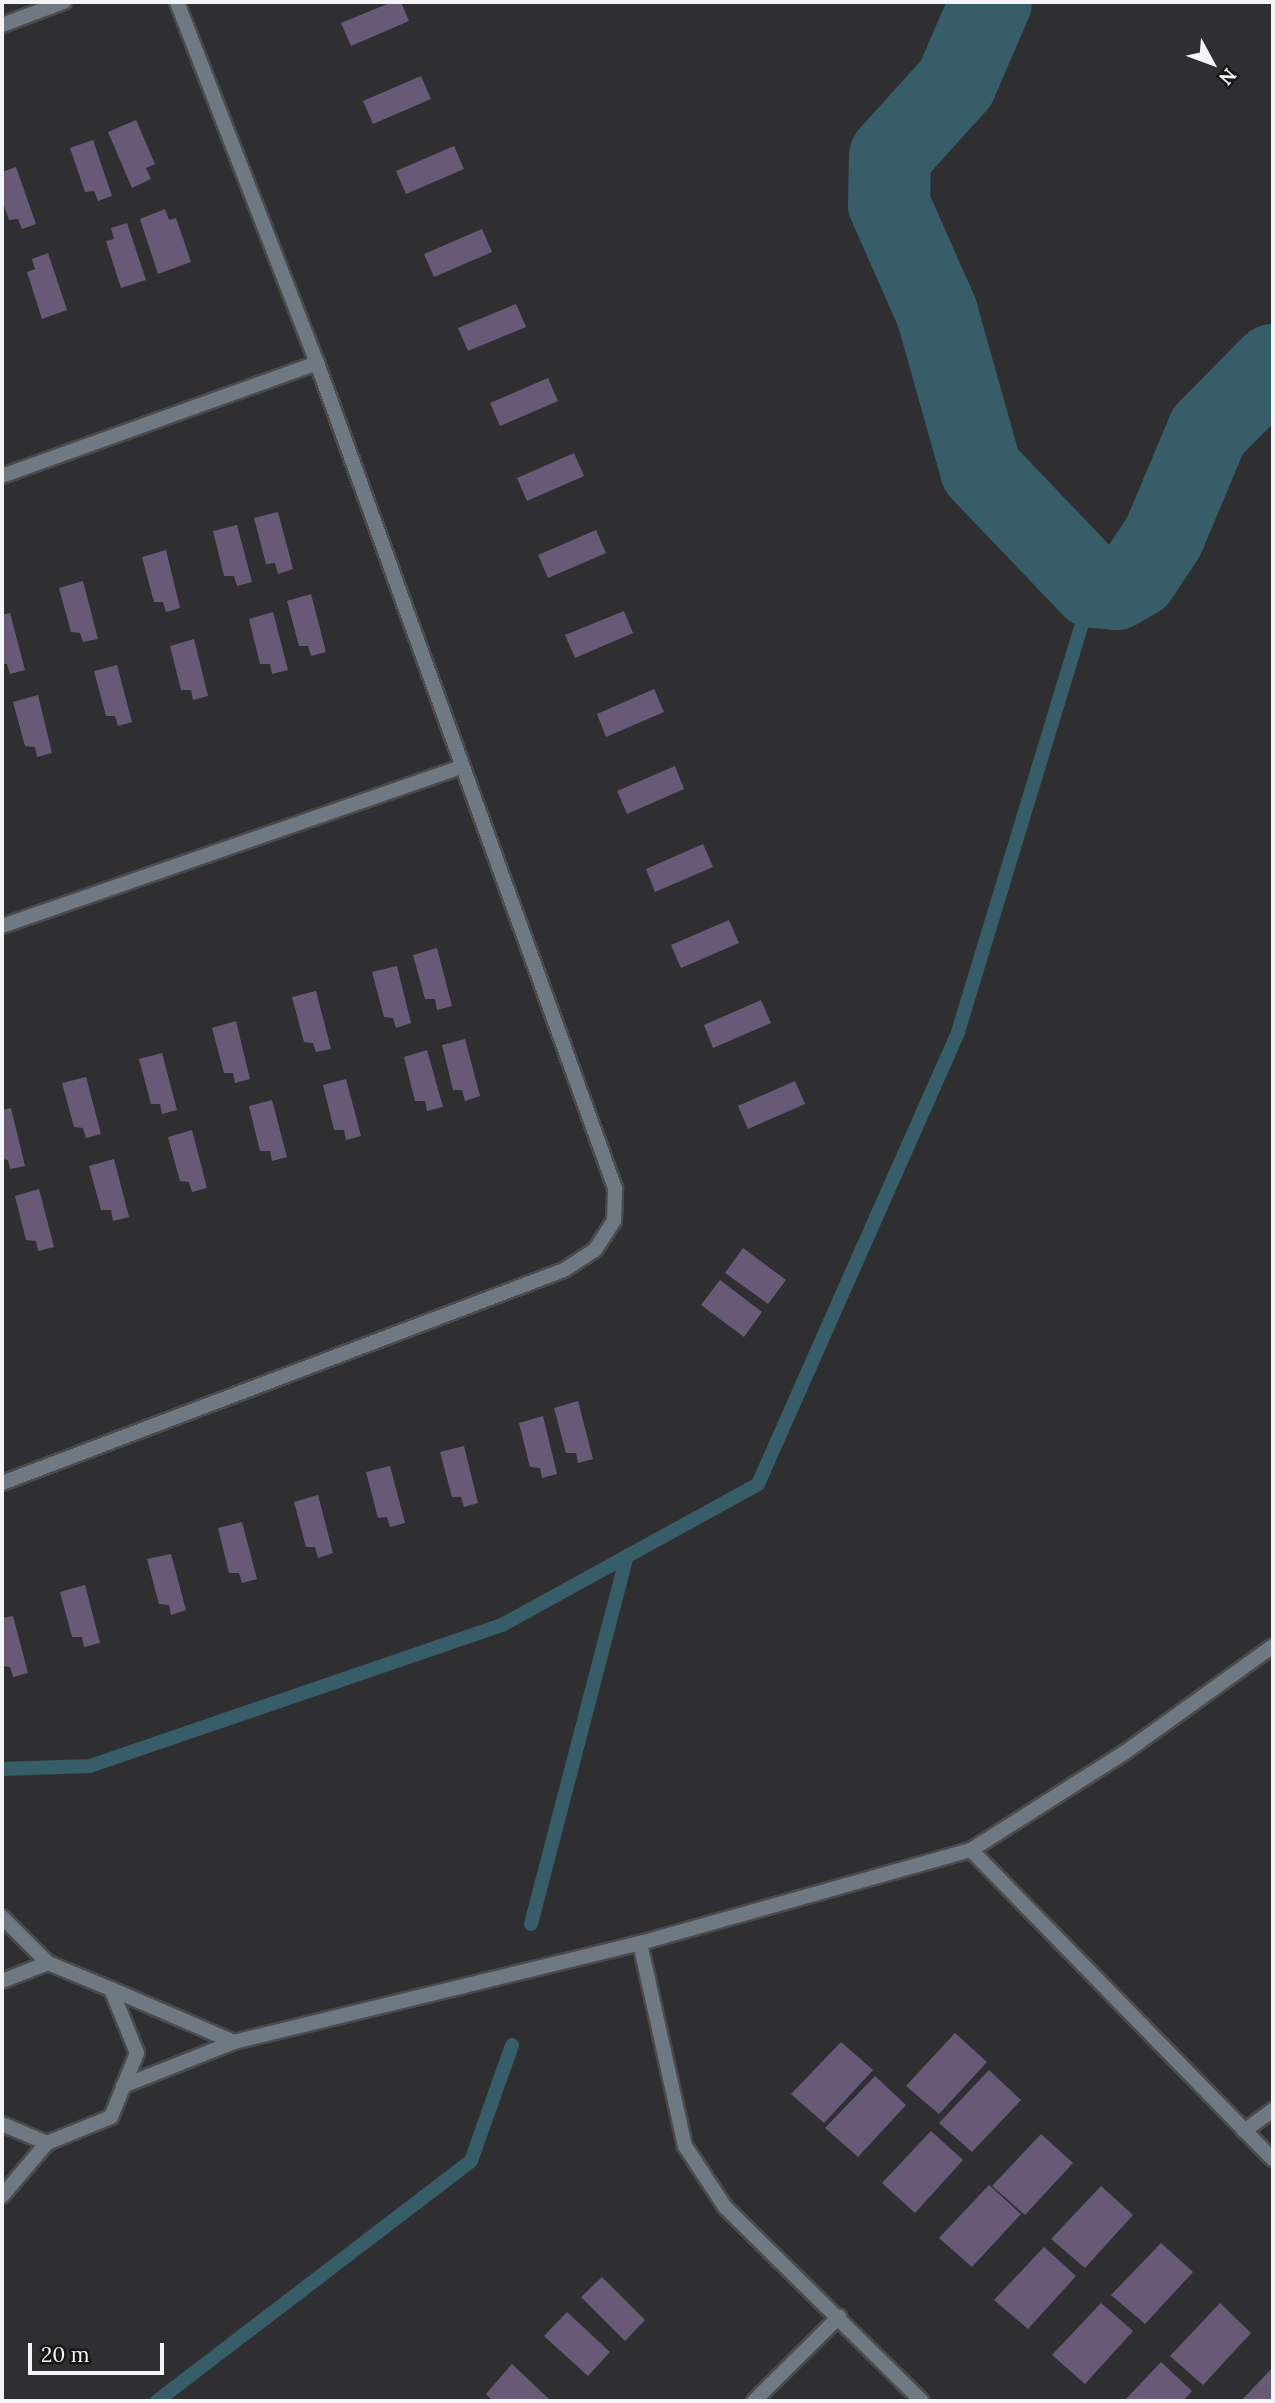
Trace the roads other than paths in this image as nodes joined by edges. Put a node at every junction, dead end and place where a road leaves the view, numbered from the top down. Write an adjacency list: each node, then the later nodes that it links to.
1 (64, 2): 3 (street)
2 (177, 2): 4 (street)
3 (2, 25)
4 (317, 363): 5 (street); 6 (street)
5 (2, 476)
6 (460, 767): 7 (street); 8 (street)
7 (2, 926)
8 (2, 1483)
9 (1273, 1646): 10 (street)
10 (971, 1850): 12 (street); 20 (street)
11 (2, 1917): 13 (street)
12 (640, 1943): 16 (street); 24 (street)
13 (48, 1962): 14 (street); 15 (street)
14 (2, 1981)
15 (111, 1989): 16 (street); 17 (street)
16 (234, 2042): 17 (street)
17 (124, 2086): 21 (street)
18 (1273, 2110): 20 (street)
19 (2, 2124): 21 (street)
20 (1244, 2132): 22 (street)
21 (47, 2143): 23 (street)
22 (1273, 2159)
23 (2, 2196)
24 (839, 2317): 25 (street); 26 (street)
25 (754, 2401)
26 (922, 2401)

